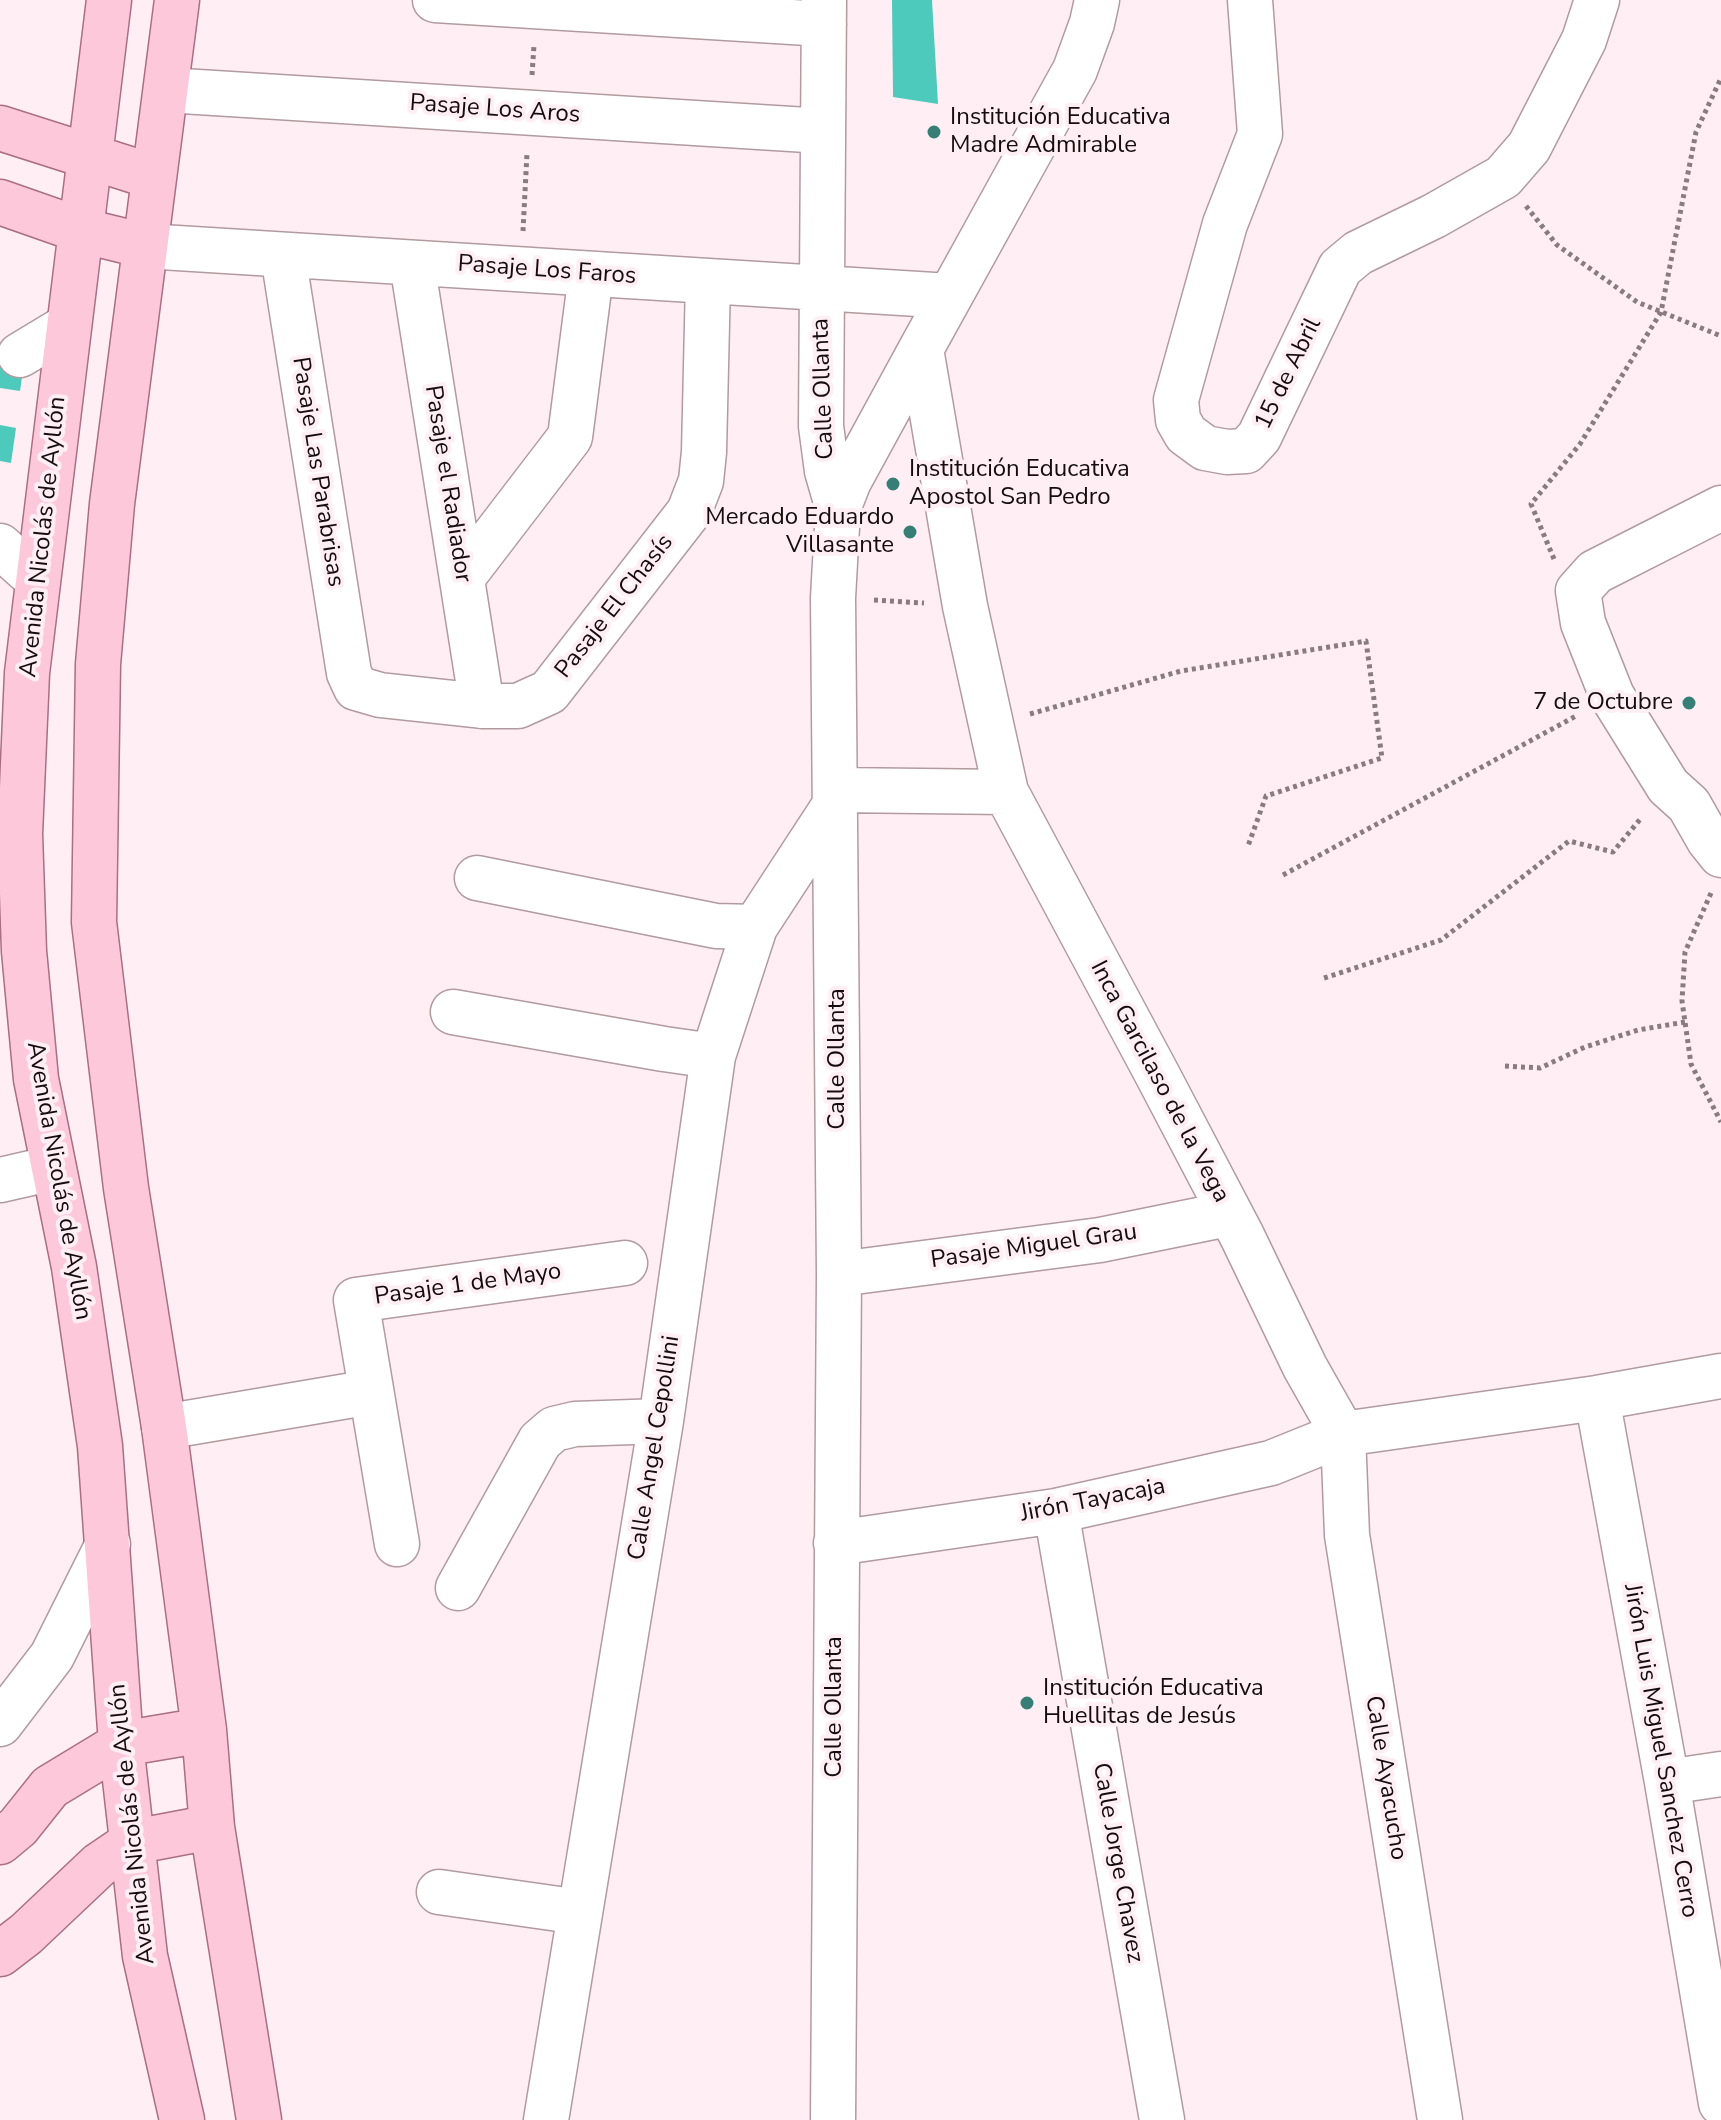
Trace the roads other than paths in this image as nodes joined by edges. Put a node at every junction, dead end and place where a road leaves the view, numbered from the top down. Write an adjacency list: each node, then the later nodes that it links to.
1 (109, 0): 11 (main road, Avenida Nicolás de Ayllón)
2 (177, 0): 8 (main road)
3 (435, 0): 7 (street)
4 (1097, 0): 21 (street)
5 (1250, 0): 6 (street, 15 de Abril)
6 (1597, 0)
7 (824, 12): 10 (street, Calle Ollanta)
8 (166, 90): 10 (street, Pasaje Los Aros); 12 (main road)
9 (0, 128): 11 (main road)
10 (823, 131): 20 (street, Calle Ollanta)
11 (89, 158): 12 (main road); 14 (main road, Avenida Nicolás de Ayllón)
12 (154, 177): 15 (main road)
13 (0, 202): 14 (main road)
14 (80, 230): 15 (main road); 22 (main road, Avenida Nicolás de Ayllón)
15 (145, 246): 16 (street, Pasaje Los Faros); 49 (main road)
16 (283, 255): 17 (street, Pasaje Los Faros); 31 (street, Pasaje Las Parabrisas)
17 (412, 263): 18 (street, Pasaje Los Faros); 28 (street, Pasaje el Radiador)
18 (591, 274): 19 (street, Pasaje Los Faros); 28 (street)
19 (708, 281): 20 (street, Pasaje Los Faros); 32 (street, Pasaje El Chasís)
20 (822, 288): 21 (street, Pasaje Los Faros); 26 (street, Calle Ollanta)
21 (950, 296): 23 (street)
22 (68, 326): 24 (street); 29 (main road, Avenida Nicolás de Ayllón)
23 (921, 349): 26 (street); 33 (street, Inca Garcilaso de la Vega)
24 (20, 355)
25 (1721, 508): 35 (street)
26 (838, 509): 34 (street, Calle Ollanta)
27 (0, 546): 29 (street)
28 (462, 578): 32 (street, Pasaje el Radiador)
29 (37, 579): 30 (main road, Avenida Nicolás de Ayllón)
30 (14, 673): 40 (main road, Avenida Nicolás de Ayllón)
31 (356, 688): 32 (street, Pasaje El Chasís)
32 (482, 706)
33 (1006, 792): 34 (street); 42 (street, Inca Garcilaso de la Vega)
34 (836, 796): 37 (street, Calle Angel Cepollini); 44 (street, Calle Ollanta)
35 (1718, 872)
36 (477, 878): 37 (street)
37 (755, 927): 39 (street, Calle Angel Cepollini)
38 (453, 1012): 39 (street)
39 (713, 1056): 48 (street, Calle Angel Cepollini)
40 (53, 1168): 41 (street); 53 (main road, Avenida Nicolás de Ayllón)
41 (0, 1180)
42 (1228, 1214): 44 (street, Pasaje Miguel Grau); 50 (street, Inca Garcilaso de la Vega)
43 (625, 1263): 46 (street, Pasaje 1 de Mayo)
44 (839, 1274): 52 (street, Calle Ollanta)
45 (1721, 1376): 47 (street)
46 (371, 1392): 49 (street); 54 (street, Pasaje 1 de Mayo)
47 (1597, 1398): 50 (street); 60 (street, Jirón Luis Miguel Sanchez Cerro)
48 (661, 1421): 55 (street); 65 (street, Calle Angel Cepollini)
49 (164, 1427): 57 (main road)
50 (1343, 1434): 51 (street, Jirón Tayacaja); 74 (street, Calle Ayacucho)
51 (1056, 1511): 52 (street, Jirón Tayacaja); 73 (street, Calle Jorge Chavez)
52 (836, 1543): 72 (street, Calle Ollanta)
53 (108, 1544): 56 (street); 58 (main road, Avenida Nicolás de Ayllón)
54 (397, 1544)
55 (458, 1588)
56 (0, 1724)
57 (204, 1730): 58 (main road); 61 (main road)
58 (121, 1744): 62 (main road); 63 (main road, Avenida Nicolás de Ayllón)
59 (1721, 1774): 60 (street)
60 (1667, 1782): 67 (street, Jirón Luis Miguel Sanchez Cerro)
61 (212, 1827): 63 (main road); 70 (main road)
62 (0, 1842)
63 (133, 1842): 66 (main road); 69 (main road, Avenida Nicolás de Ayllón)
64 (439, 1892): 65 (street)
65 (580, 1912): 71 (street, Calle Angel Cepollini)
66 (0, 1954)
67 (1715, 2036): 68 (street, Jirón Luis Miguel Sanchez Cerro)
68 (1721, 2103)
69 (182, 2120)
70 (259, 2120)
71 (546, 2120)
72 (833, 2120)
73 (1162, 2120)
74 (1440, 2120)

